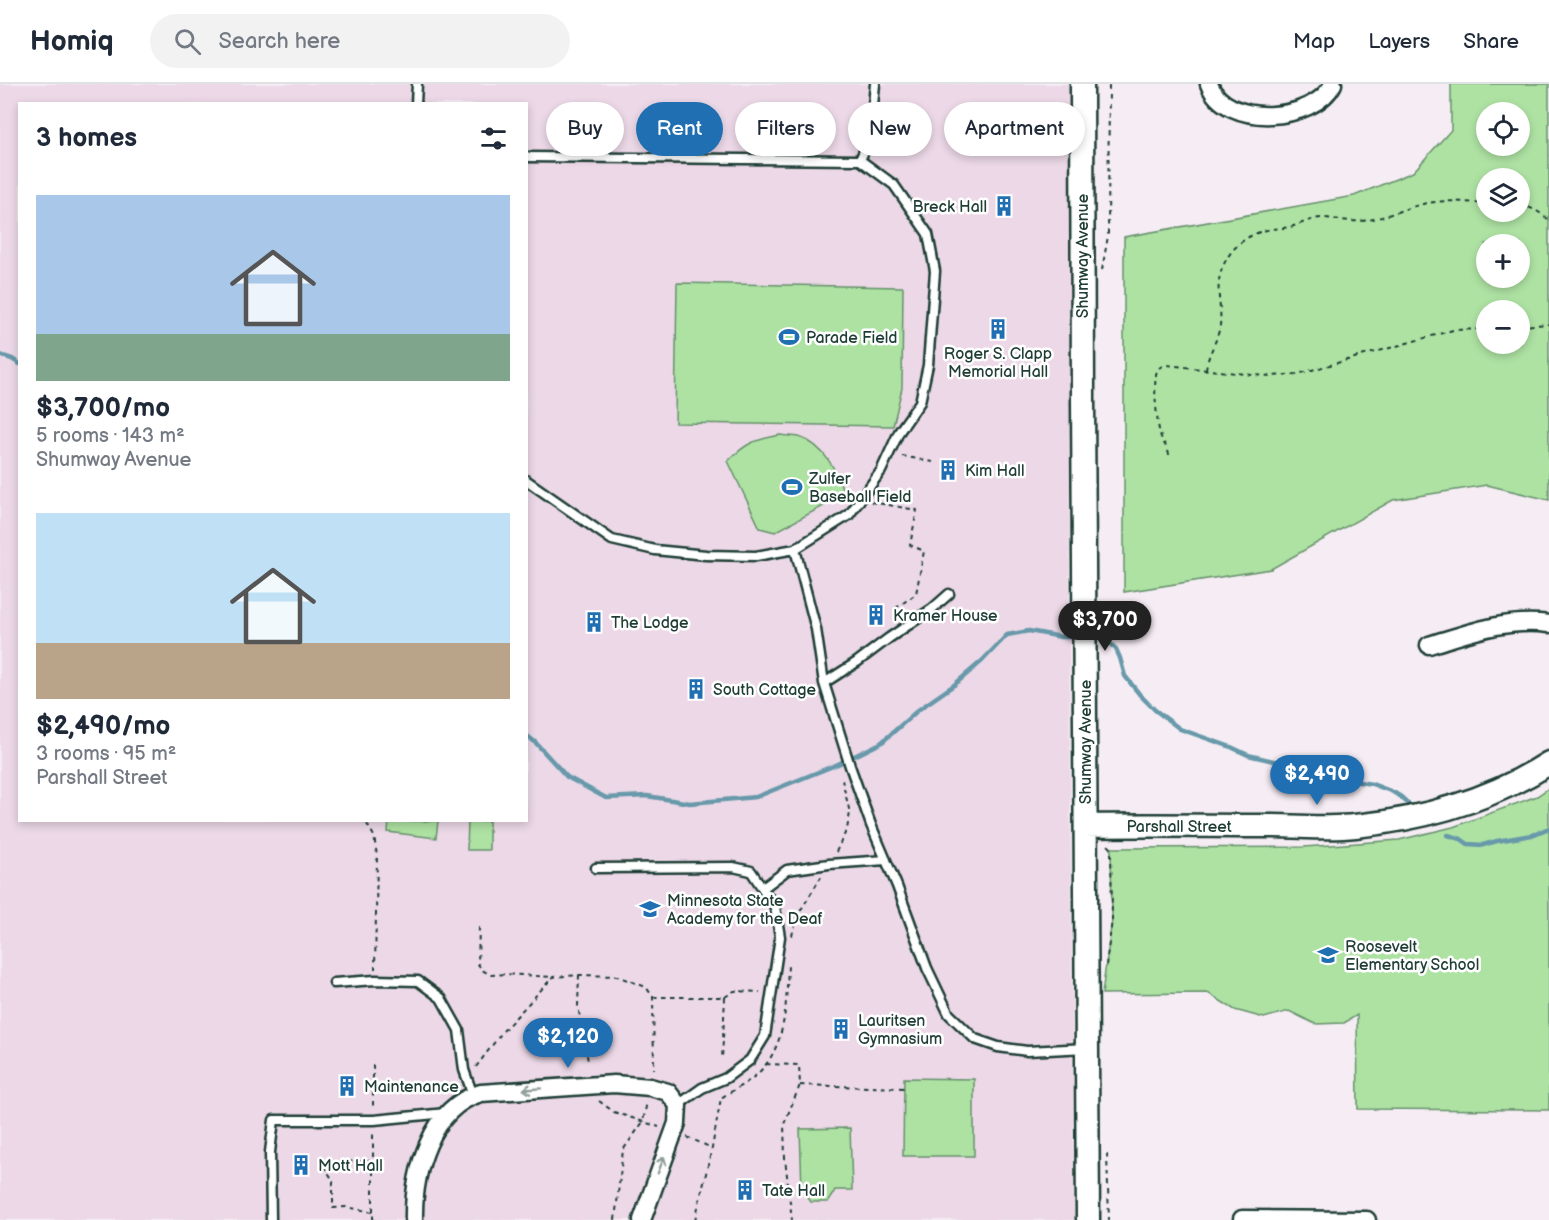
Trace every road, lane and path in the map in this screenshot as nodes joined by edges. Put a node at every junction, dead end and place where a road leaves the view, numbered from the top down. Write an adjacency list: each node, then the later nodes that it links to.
1 (417, 84): 7 (lane)
2 (875, 84): 9 (lane)
3 (1082, 84): 31 (street, Shumway Avenue)
4 (1109, 84): 13 (path)
5 (1209, 84): 6 (street)
6 (1333, 84)
7 (416, 102)
8 (528, 157): 9 (lane)
9 (860, 160): 23 (lane)
10 (1476, 203): 17 (path)
11 (1530, 208): 12 (path)
12 (1549, 219)
13 (1101, 274)
14 (1549, 324): 15 (path)
15 (1530, 325)
16 (1476, 329): 17 (path)
17 (1206, 369): 18 (path)
18 (1169, 455)
19 (902, 456): 20 (path)
20 (933, 462)
21 (528, 481): 23 (lane)
22 (871, 502): 25 (path)
23 (795, 549): 28 (lane)
24 (949, 594): 28 (lane)
25 (891, 609)
26 (1549, 624): 27 (street)
27 (1429, 645)
28 (824, 683): 33 (lane)
29 (1549, 763): 31 (street, Parshall Street)
30 (367, 824): 40 (path)
31 (1086, 826): 46 (street, Shumway Avenue)
32 (1107, 844): 37 (path)
33 (886, 860): 35 (lane); 46 (lane)
34 (596, 868): 35 (lane)
35 (762, 888): 42 (lane)
36 (479, 927): 39 (path)
37 (1105, 973)
38 (579, 975): 39 (path); 45 (path); 48 (path)
39 (553, 977): 51 (path)
40 (375, 980): 41 (lane); 57 (lane)
41 (334, 983)
42 (772, 992): 43 (path); 44 (path); 58 (lane)
43 (786, 992)
44 (725, 997): 45 (path); 47 (path)
45 (653, 998): 52 (path)
46 (1087, 1048): 74 (street, Shumway Avenue)
47 (722, 1059)
48 (588, 1061)
49 (766, 1064): 54 (path)
50 (373, 1065): 60 (path)
51 (474, 1069)
52 (654, 1069)
53 (591, 1085): 55 (street); 57 (street, one-way to 57); 61 (path)
54 (800, 1085): 56 (path); 73 (path)
55 (650, 1087): 58 (street); 61 (path)
56 (904, 1088)
57 (473, 1095): 59 (street)
58 (678, 1105): 62 (street)
59 (448, 1113): 60 (lane); 70 (street)
60 (373, 1116): 65 (path); 68 (lane)
61 (643, 1122): 62 (path); 71 (path)
62 (674, 1131): 64 (path); 72 (street, one-way to 62)
63 (1107, 1146): 75 (path)
64 (712, 1148)
65 (373, 1161): 66 (path); 66 (path)
66 (373, 1212): 69 (path)
67 (1307, 1219): 76 (street); 77 (street)
68 (271, 1220)
69 (373, 1220)
70 (414, 1220)
71 (615, 1220)
72 (642, 1220)
73 (792, 1220)
74 (1088, 1220)
75 (1109, 1220)
76 (1242, 1220)
77 (1366, 1220)

